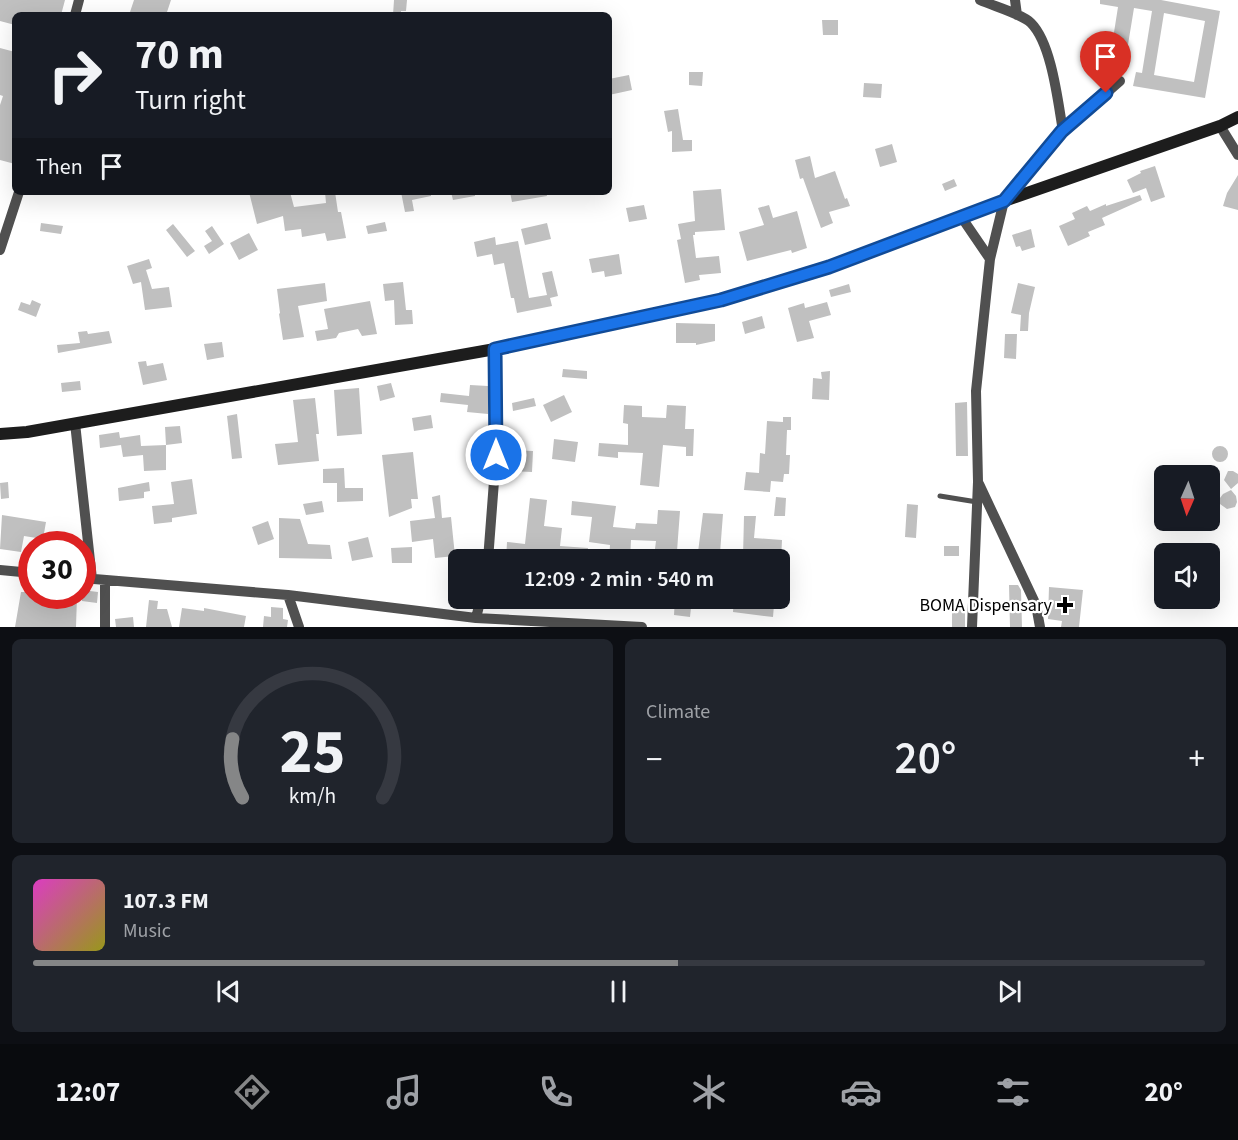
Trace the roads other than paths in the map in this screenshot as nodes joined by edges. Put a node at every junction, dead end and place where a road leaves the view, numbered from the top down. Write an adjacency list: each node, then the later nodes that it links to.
1 (980, 0): 3 (street)
2 (1015, 0): 3 (street)
3 (1017, 15): 7 (street)
4 (1120, 81): 7 (street)
5 (1238, 117): 6 (main road)
6 (1220, 126): 8 (street); 10 (main road)
7 (1062, 131): 10 (street)
8 (1238, 155)
9 (18, 195): 12 (street)
10 (1004, 201): 11 (main road); 13 (street)
11 (962, 218): 13 (street); 14 (main road)
12 (0, 250)
13 (990, 259): 17 (street)
14 (495, 349): 15 (main road); 21 (street)
15 (75, 423): 16 (main road); 20 (street)
16 (0, 434)
17 (978, 482): 19 (street); 33 (street)
18 (940, 496): 19 (lane)
19 (977, 502): 32 (street)
20 (83, 531)
21 (489, 549)
22 (0, 570): 23 (street)
23 (18, 572)
24 (96, 579): 25 (street)
25 (105, 580): 26 (street); 29 (street)
26 (288, 595): 28 (street); 30 (street)
27 (478, 609): 28 (street)
28 (476, 618): 31 (street)
29 (105, 627)
30 (299, 627)
31 (642, 627)
32 (972, 627)
33 (1040, 627)

